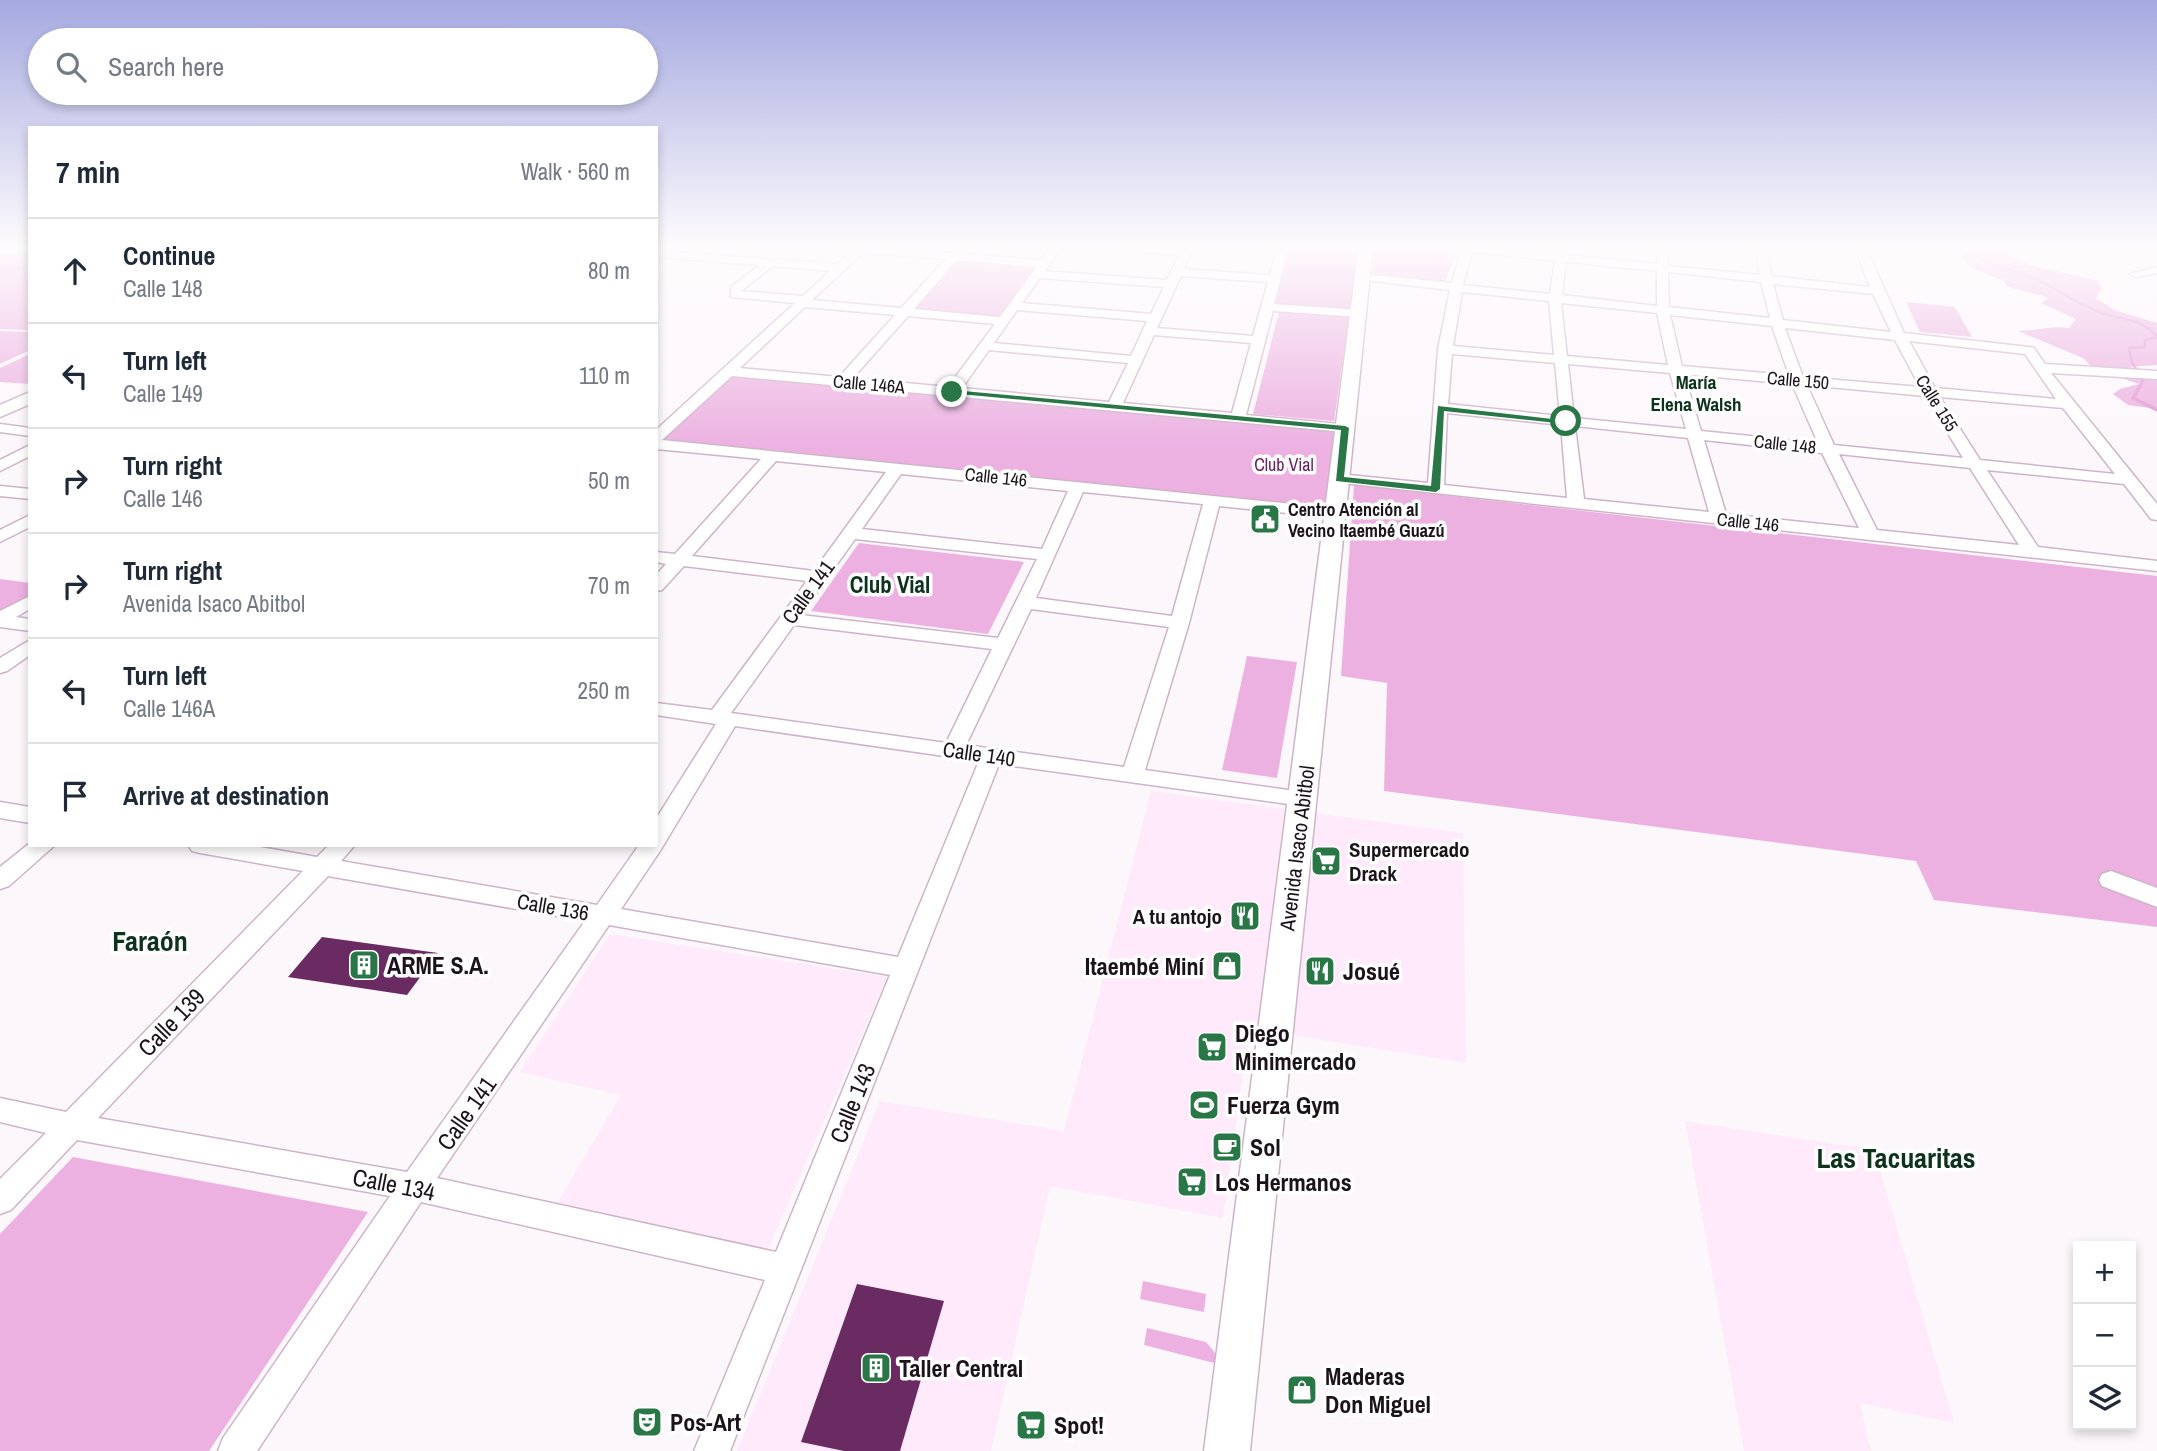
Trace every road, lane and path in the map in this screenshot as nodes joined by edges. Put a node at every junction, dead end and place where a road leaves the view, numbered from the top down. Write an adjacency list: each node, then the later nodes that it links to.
1 (905, 312): 30 (street)
2 (791, 313): 27 (street)
3 (913, 313): 16 (street)
4 (1009, 313): 16 (street)
5 (1063, 313): 18 (street)
6 (1158, 313): 18 (street)
7 (1266, 313): 20 (street)
8 (1354, 313): 9 (street)
9 (1358, 313): 41 (main road, Avenida Isaco Abitbol)
10 (1451, 313): 22 (street)
11 (1556, 313): 23 (street)
12 (1663, 313): 26 (street)
13 (1678, 313): 17 (street)
14 (1774, 313): 17 (street)
15 (1887, 313): 19 (street, Calle 155)
16 (1003, 321): 21 (street)
17 (1777, 324): 19 (street); 29 (street)
18 (1152, 325): 20 (street); 24 (street)
19 (1898, 337): 25 (street); 31 (street, Calle 155)
20 (1259, 340): 38 (street)
21 (985, 346): 24 (street); 32 (street)
22 (1446, 349): 23 (street, Calle 150); 36 (street)
23 (1559, 359): 26 (street, Calle 150); 39 (street)
24 (1136, 360): 35 (street)
25 (2043, 368): 28 (street); 34 (street)
26 (1676, 369): 29 (street, Calle 150); 43 (street)
27 (727, 371): 30 (street, Calle 146A); 44 (street)
28 (2157, 375)
29 (1797, 380): 31 (street, Calle 150); 46 (street)
30 (842, 382): 32 (street, Calle 146A)
31 (1928, 391): 34 (street, Calle 150); 49 (street, Calle 155)
32 (952, 392): 35 (street, Calle 146A)
33 (28, 398): 37 (main road)
34 (2067, 404): 53 (street)
35 (1114, 407): 38 (street, Calle 146A)
36 (1441, 408): 39 (street, Calle 148); 55 (street)
37 (0, 412)
38 (1238, 418): 41 (street, Calle 146A)
39 (1566, 421): 43 (street, Calle 148); 59 (street)
40 (0, 428): 42 (street)
41 (1345, 428): 52 (main road, Avenida Isaco Abitbol)
42 (28, 432)
43 (1694, 435): 46 (street, Calle 148); 62 (street)
44 (658, 436)
45 (658, 444): 48 (street, Calle 146)
46 (1828, 449): 49 (street, Calle 148); 65 (street)
47 (28, 451): 50 (street)
48 (774, 454): 51 (street, Calle 146); 70 (street)
49 (1976, 464): 53 (street, Calle 148); 67 (street, Calle 155)
50 (0, 466)
51 (898, 467): 54 (street, Calle 146); 64 (street, Calle 141)
52 (1339, 479): 55 (street, Calle 146); 60 (main road, Avenida Isaco Abitbol)
53 (2129, 480): 61 (street)
54 (1077, 486): 58 (street, Calle 146); 68 (street)
55 (1436, 489): 59 (street, Calle 146)
56 (0, 491): 57 (street)
57 (28, 494)
58 (1212, 500): 60 (street, Calle 146); 78 (street)
59 (1576, 504): 62 (street, Calle 146)
60 (1336, 513): 88 (main road, Avenida Isaco Abitbol)
61 (2157, 515)
62 (1719, 519): 65 (street, Calle 146)
63 (28, 521): 66 (street)
64 (850, 533): 68 (street); 72 (street, Calle 141)
65 (1871, 534): 67 (street, Calle 146)
66 (0, 537)
67 (2032, 552): 71 (street, Calle 146)
68 (1048, 555): 75 (street)
69 (658, 557): 70 (street)
70 (680, 559): 72 (street); 73 (street)
71 (2157, 566)
72 (819, 577): 76 (street, Calle 141)
73 (658, 584)
74 (28, 602): 77 (street)
75 (1024, 602): 78 (street); 80 (street)
76 (788, 619): 80 (street); 84 (street, Calle 141)
77 (0, 620): 79 (street)
78 (1180, 623): 87 (street)
79 (28, 625)
80 (1003, 645): 85 (street)
81 (28, 647): 82 (street)
82 (0, 667)
83 (658, 709): 84 (street, Calle 140)
84 (723, 718): 85 (street, Calle 140); 91 (street, Calle 141)
85 (953, 750): 86 (street, Calle 140)
86 (992, 755): 87 (street, Calle 140); 101 (street, Calle 143)
87 (1132, 775): 88 (street, Calle 140)
88 (1303, 799): 109 (main road, Avenida Isaco Abitbol)
89 (0, 810): 90 (street)
90 (28, 815)
91 (658, 834)
92 (41, 847): 97 (street)
93 (211, 847): 96 (street, Calle 136)
94 (341, 847): 96 (street, Calle 139)
95 (651, 847): 100 (street, Calle 141)
96 (321, 867): 100 (street, Calle 136); 103 (street, Calle 139)
97 (0, 880)
98 (2111, 880): 99 (street)
99 (2157, 898)
100 (604, 916): 101 (street, Calle 136); 104 (street, Calle 141)
101 (907, 968): 106 (street, Calle 143)
102 (0, 1110): 103 (street, Calle 134)
103 (71, 1126): 104 (street, Calle 134); 105 (street, Calle 139)
104 (414, 1187): 106 (street, Calle 134); 107 (street, Calle 141)
105 (0, 1200)
106 (786, 1269): 108 (street, Calle 143)
107 (236, 1451)
108 (712, 1451)
109 (1227, 1451)

